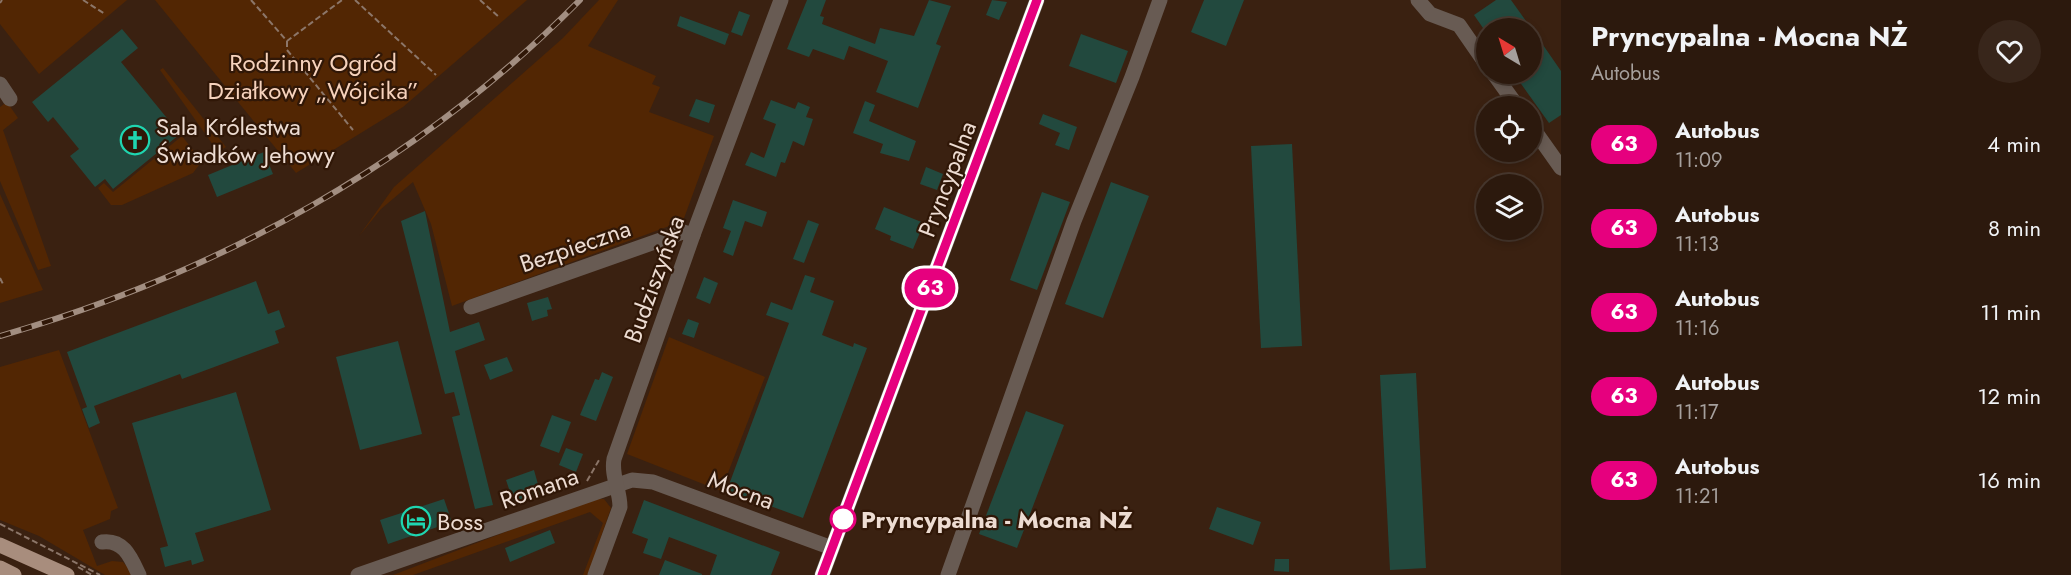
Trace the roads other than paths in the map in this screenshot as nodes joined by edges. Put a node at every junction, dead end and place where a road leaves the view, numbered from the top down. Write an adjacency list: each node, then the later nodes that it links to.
1 (781, 0): 10 (street, Budziszyńska)
2 (1037, 0): 16 (street, Pryncypalna)
3 (1160, 0): 24 (street)
4 (1418, 0): 5 (street)
5 (1476, 50)
6 (0, 84): 7 (street)
7 (10, 99)
8 (1542, 141): 9 (street)
9 (1561, 168)
10 (693, 235): 11 (street, Bezpieczna); 13 (street, Budziszyńska)
11 (471, 306)
12 (632, 480): 13 (street, Romana); 16 (street, Mocna)
13 (617, 485): 21 (street, Romana); 22 (street, Budziszyńska)
14 (102, 542): 20 (street)
15 (0, 545): 19 (main road)
16 (832, 548): 23 (street, Pryncypalna)
17 (0, 568): 18 (main road)
18 (14, 575)
19 (67, 575)
20 (138, 575)
21 (358, 575)
22 (595, 575)
23 (822, 575)
24 (948, 575)

